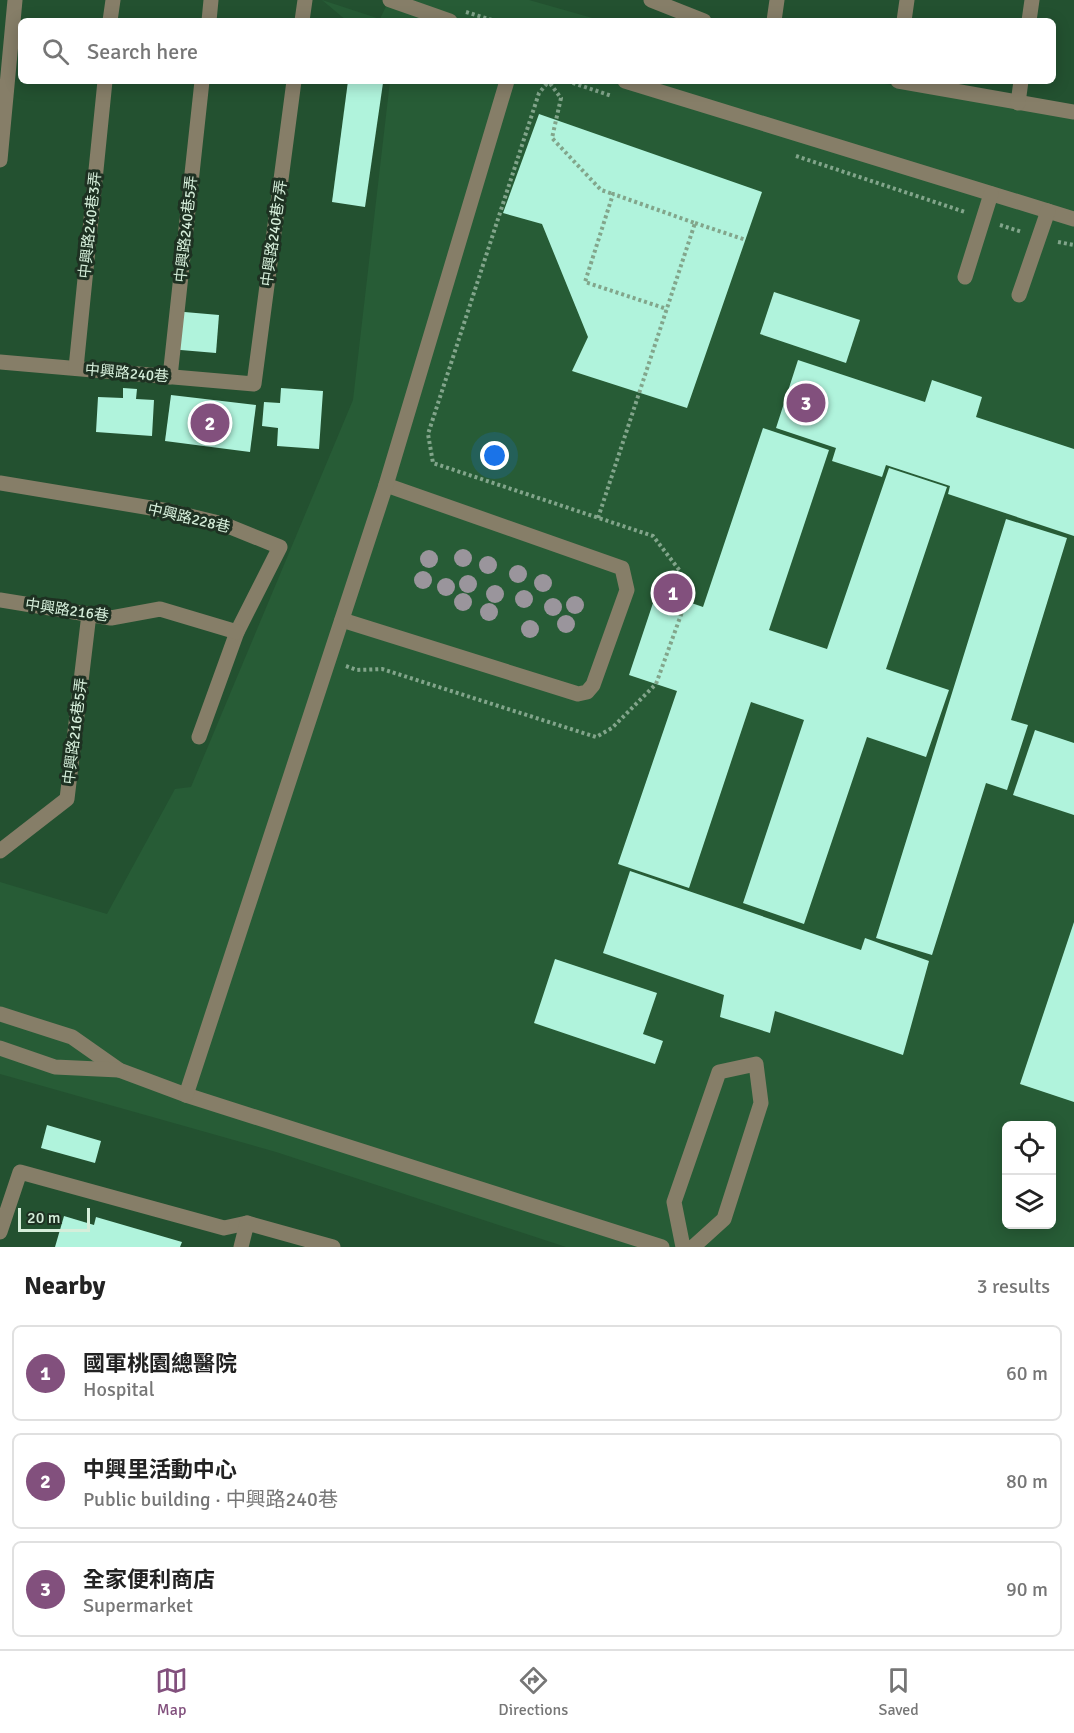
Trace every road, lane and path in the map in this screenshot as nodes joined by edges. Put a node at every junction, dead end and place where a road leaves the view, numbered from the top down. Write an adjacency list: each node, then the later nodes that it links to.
1 (15, 0): 32 (street)
2 (112, 0): 10 (street)
3 (211, 0): 11 (street)
4 (304, 0): 12 (street)
5 (390, 0): 13 (street)
6 (777, 0): 15 (street)
7 (907, 0): 16 (street)
8 (1032, 0): 17 (street)
9 (656, 1): 14 (street)
10 (110, 18)
11 (208, 18)
12 (302, 18)
13 (441, 18)
14 (697, 18)
15 (774, 18)
16 (904, 18)
17 (1029, 18)
18 (105, 84): 46 (street, 中興路240巷3弄)
19 (202, 84): 47 (street, 中興路240巷5弄)
20 (294, 84): 48 (street, 中興路240巷7弄)
21 (506, 84): 50 (street)
22 (546, 84): 51 (path)
23 (550, 84): 33 (path)
24 (575, 84): 28 (path)
25 (635, 84): 34 (street)
26 (914, 84): 29 (street)
27 (1021, 84): 29 (street)
28 (624, 100)
29 (1018, 103): 30 (street)
30 (1074, 112)
31 (794, 156): 37 (path)
32 (0, 160)
33 (613, 194): 38 (path); 44 (path)
34 (991, 194): 35 (street); 37 (street)
35 (1048, 212): 36 (street); 39 (street)
36 (1074, 219)
37 (983, 220): 39 (path); 42 (street)
38 (695, 223): 40 (path); 44 (path)
39 (1039, 238): 41 (path); 43 (street)
40 (746, 240)
41 (1074, 245)
42 (965, 277)
43 (1019, 295)
44 (667, 309): 51 (path)
45 (0, 362): 46 (street, 中興路240巷)
46 (76, 368): 47 (street, 中興路240巷)
47 (170, 376): 48 (street, 中興路240巷)
48 (254, 384)
49 (0, 483): 56 (street, 中興路228巷)
50 (386, 485): 55 (street); 55 (street)
51 (598, 518): 53 (path)
52 (0, 600): 54 (street, 中興路216巷)
53 (686, 601)
54 (89, 614): 56 (street, 中興路216巷); 58 (street, 中興路216巷5弄)
55 (342, 620): 62 (street)
56 (237, 632): 57 (street)
57 (199, 737)
58 (0, 851)
59 (0, 1014): 61 (street)
60 (0, 1048): 61 (street)
61 (119, 1070): 62 (street)
62 (186, 1095): 67 (street)
63 (247, 1223): 64 (street); 65 (street); 66 (street)
64 (0, 1232)
65 (241, 1247)
66 (333, 1247)
67 (662, 1247)
68 (683, 1247): 69 (street)
69 (693, 1247)

